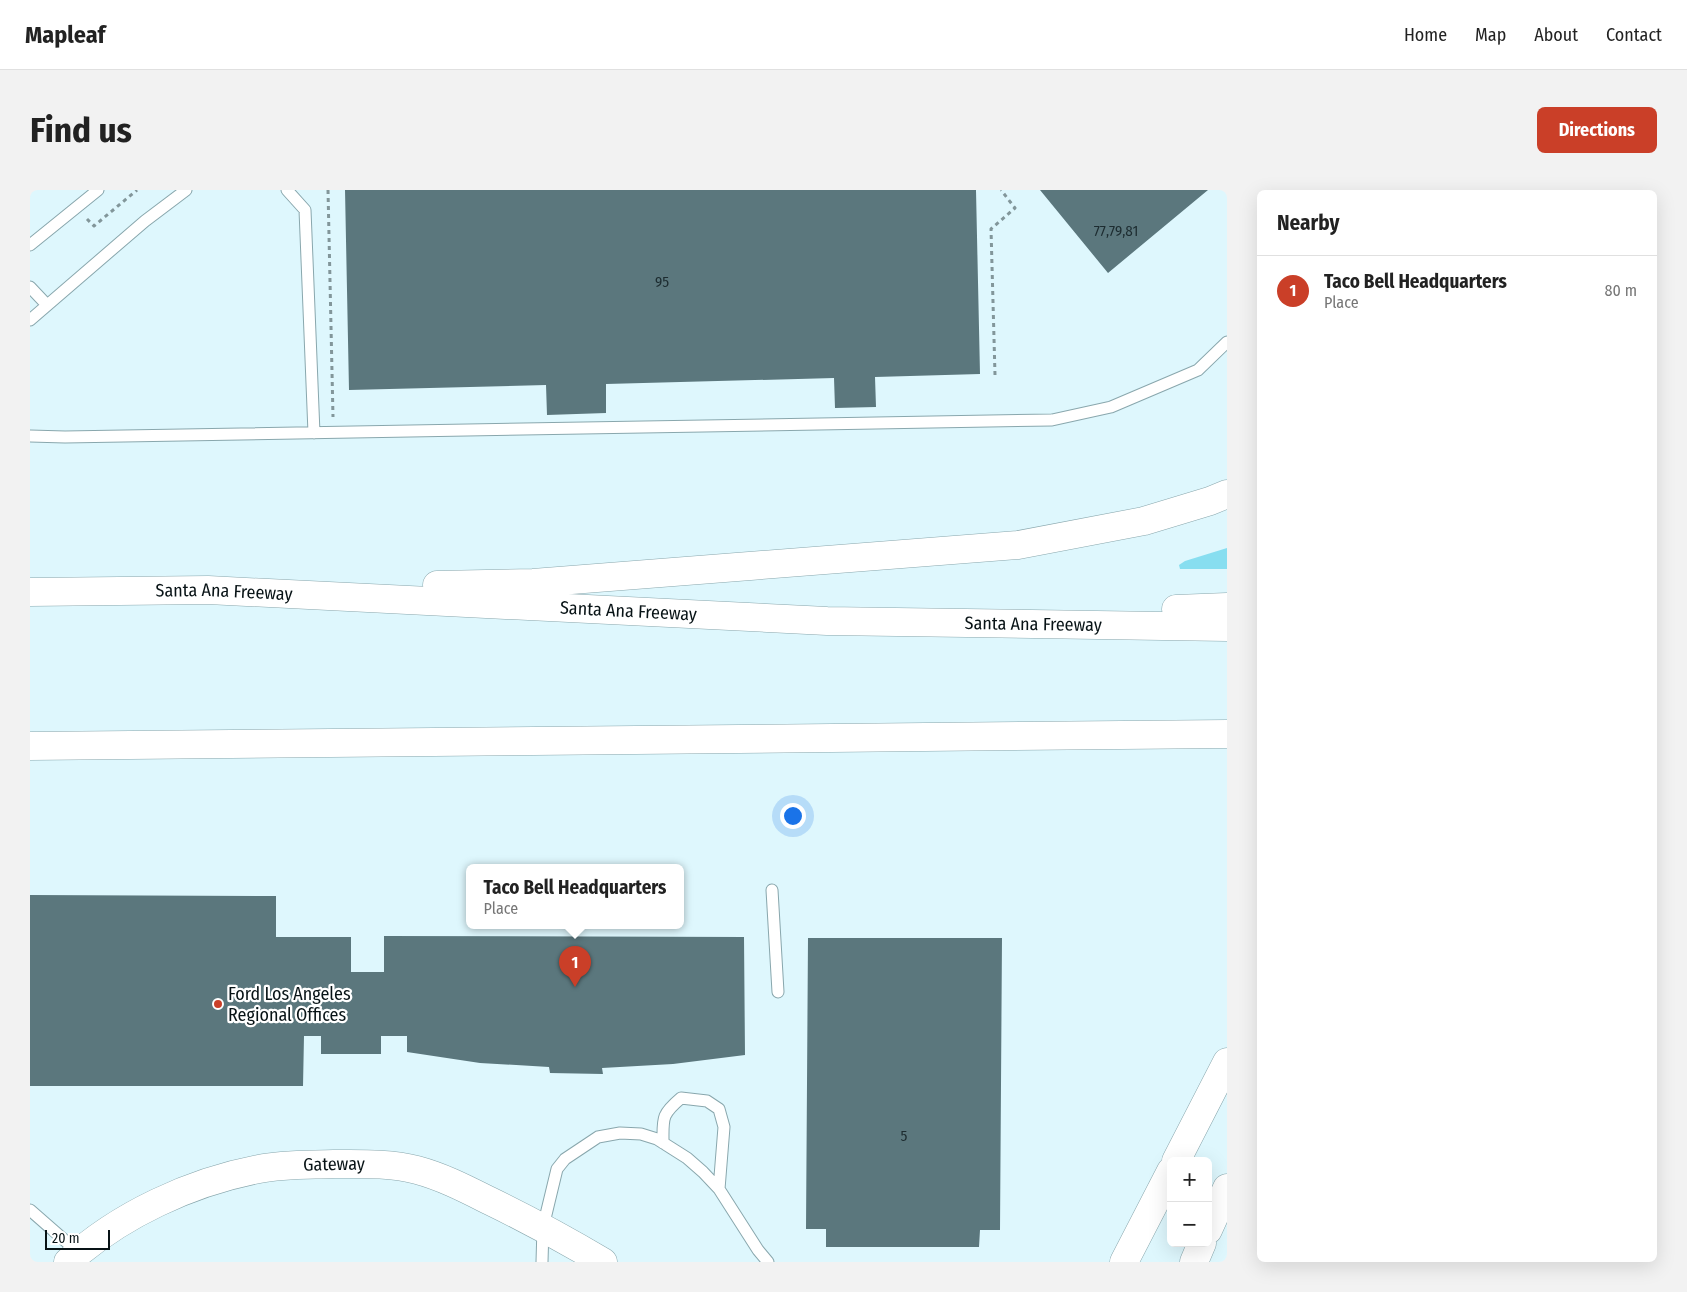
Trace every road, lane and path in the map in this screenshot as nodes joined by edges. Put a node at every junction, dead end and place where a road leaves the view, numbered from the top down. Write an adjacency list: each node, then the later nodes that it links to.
1 (98, 190): 6 (lane)
2 (186, 190): 8 (lane)
3 (287, 190): 13 (lane)
4 (328, 190): 12 (path)
5 (1001, 190): 11 (path)
6 (30, 246)
7 (30, 287): 8 (lane)
8 (47, 305): 9 (lane)
9 (30, 320)
10 (1227, 342): 12 (lane)
11 (995, 374)
12 (334, 432): 13 (lane)
13 (314, 433): 14 (lane)
14 (30, 436)
15 (1227, 494): 16 (main road)
16 (208, 590): 17 (main road, Santa Ana Freeway); 19 (main road, Santa Ana Freeway)
17 (30, 592)
18 (1227, 607): 19 (main road)
19 (818, 620): 20 (main road, Santa Ana Freeway)
20 (1227, 627)
21 (1180, 734): 22 (main road); 23 (main road); 24 (main road)
22 (1227, 734)
23 (30, 746)
24 (1227, 751)
25 (772, 890): 26 (lane)
26 (778, 992)
27 (1227, 1062): 29 (main road)
28 (663, 1143): 32 (lane); 32 (lane); 35 (lane)
29 (1178, 1157)
30 (1167, 1179): 41 (main road)
31 (1227, 1188): 34 (main road)
32 (720, 1189): 40 (lane)
33 (30, 1210): 37 (lane)
34 (1212, 1221)
35 (543, 1227): 37 (main road, Gateway); 38 (lane); 39 (main road, Gateway)
36 (1200, 1247): 42 (main road)
37 (73, 1257)
38 (542, 1262)
39 (603, 1262)
40 (768, 1262)
41 (1124, 1262)
42 (1194, 1262)

